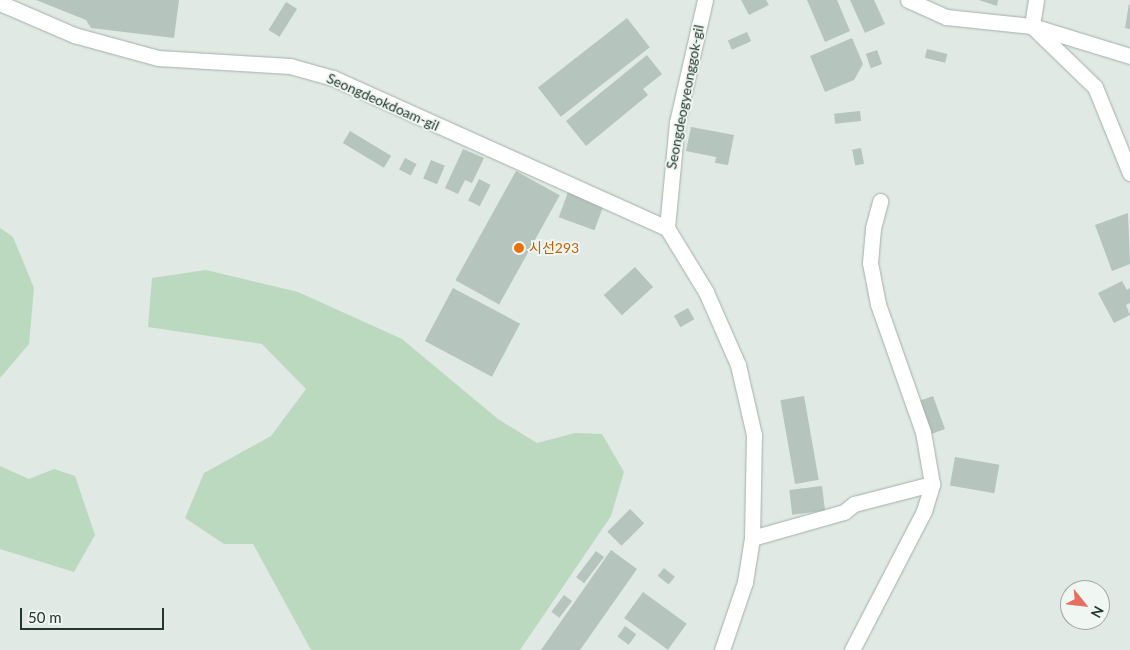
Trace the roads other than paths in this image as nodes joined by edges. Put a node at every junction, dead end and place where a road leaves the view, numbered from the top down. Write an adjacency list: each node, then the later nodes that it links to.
1 (705, 0): 9 (street, Seongdeogyeonggok-gil)
2 (908, 0): 5 (street)
3 (1036, 0): 5 (street)
4 (0, 3): 9 (street, Seongdeokdoam-gil)
5 (1032, 26): 6 (street); 7 (street)
6 (1130, 56)
7 (1130, 173)
8 (880, 201): 10 (street)
9 (667, 228): 11 (street)
10 (932, 484): 11 (street); 13 (street)
11 (752, 538): 12 (street)
12 (722, 650)
13 (852, 650)

